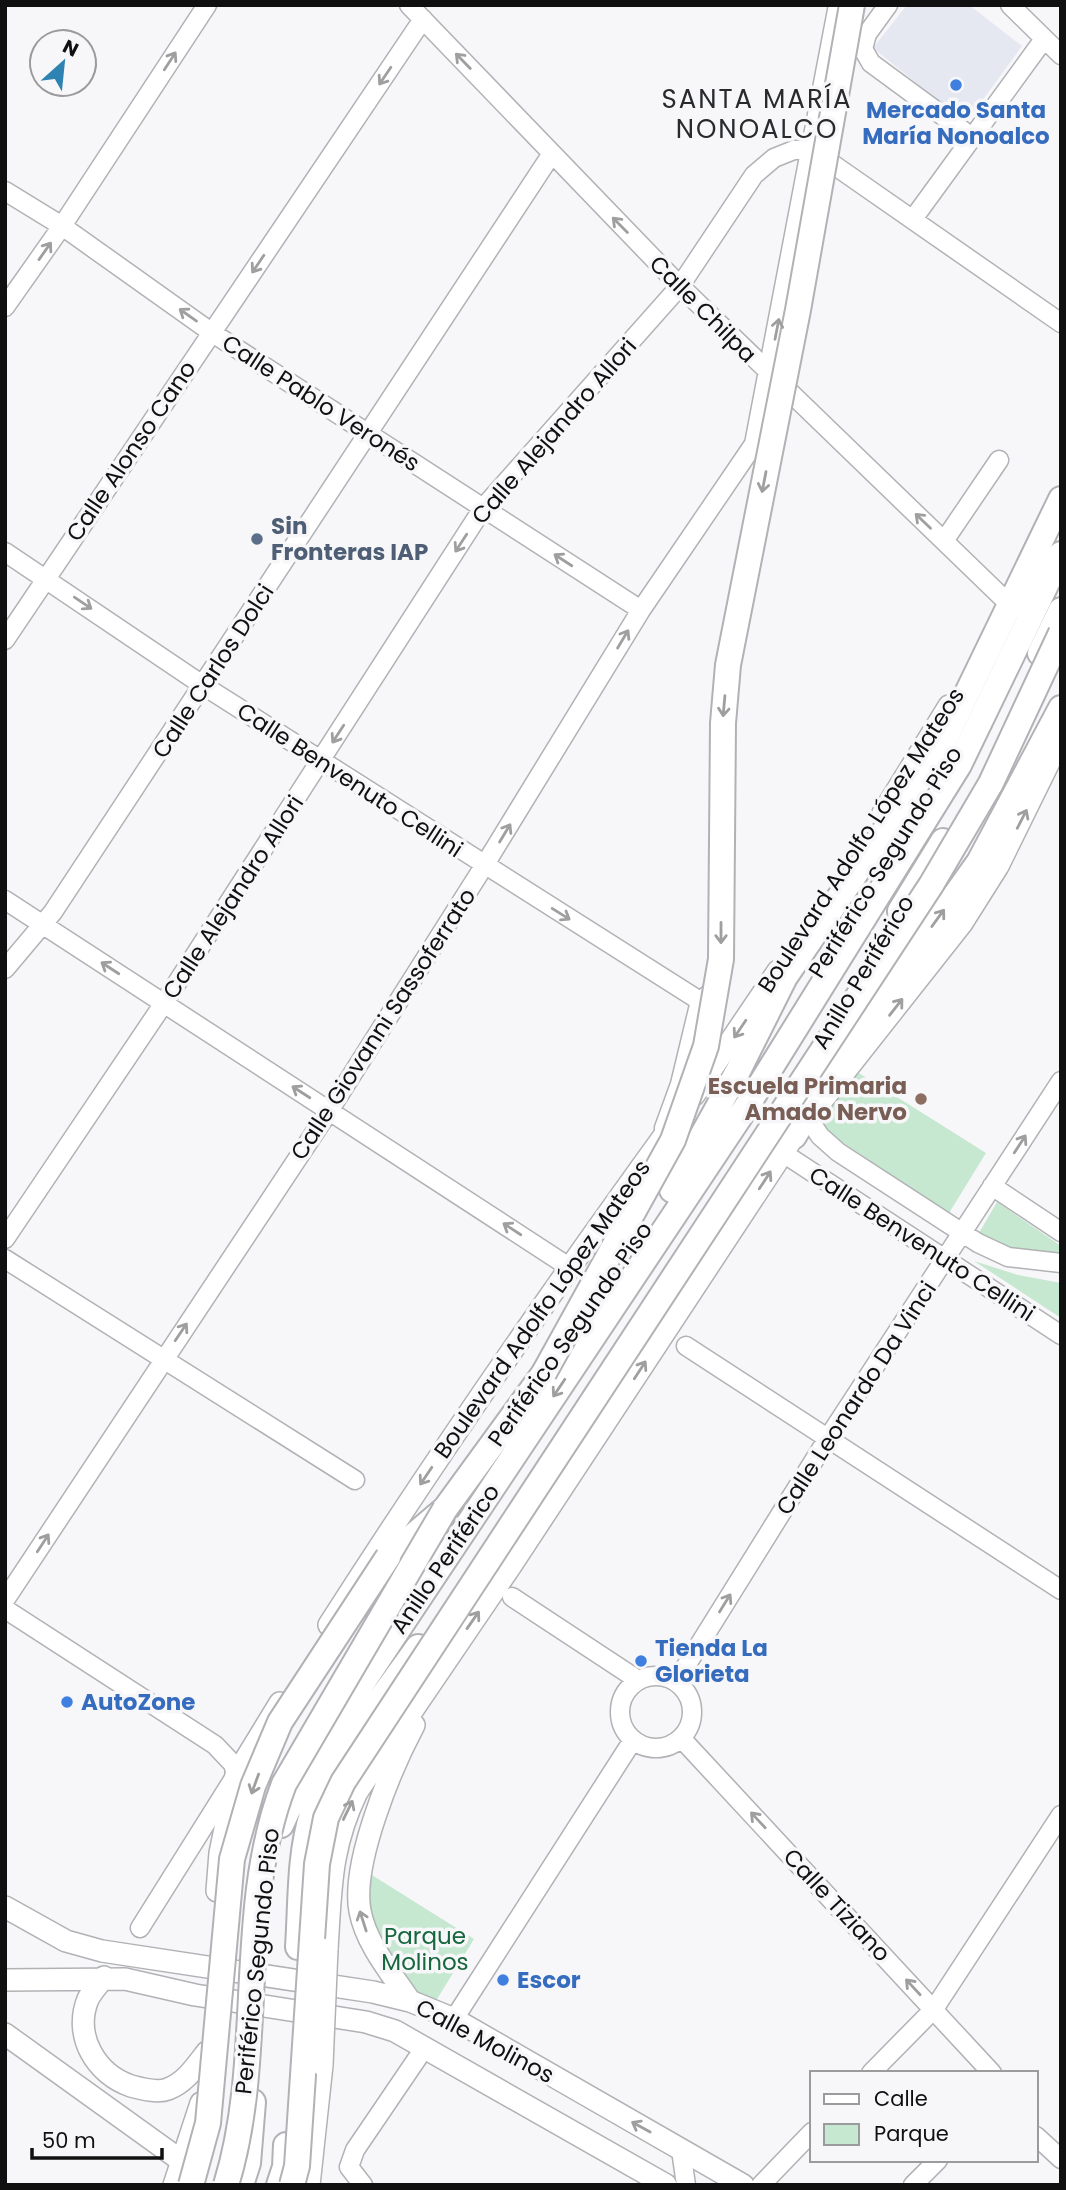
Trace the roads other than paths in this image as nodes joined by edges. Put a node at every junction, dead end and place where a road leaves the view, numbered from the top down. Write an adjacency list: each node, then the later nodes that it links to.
1 (207, 5): 15 (street, one-way to 1)
2 (409, 5): 7 (street, Calle Chilpa)
3 (838, 5): 11 (street)
4 (852, 5): 63 (highway, one-way to 63, bridge)
5 (888, 5): 10 (street)
6 (1010, 5): 8 (street)
7 (423, 19): 12 (street, Calle Chilpa, one-way to 7); 19 (street, Calle Alonso Cano, one-way to 19)
8 (1044, 39): 9 (street); 10 (street)
9 (1061, 55)
10 (972, 138): 14 (street)
11 (811, 149): 14 (street); 16 (street, Calle Alejandro Allori); 20 (street, one-way to 11)
12 (551, 155): 16 (street, Calle Chilpa, one-way to 12); 21 (street, Calle Carlos Dolci)
13 (5, 191): 15 (street, Calle Pablo Veronés)
14 (913, 219): 18 (street)
15 (62, 226): 17 (street, one-way to 15); 19 (street, Calle Pablo Veronés, one-way to 15)
16 (680, 286): 20 (street, Calle Chilpa); 25 (street, Calle Alejandro Allori)
17 (5, 307)
18 (1061, 323)
19 (211, 332): 21 (street, Calle Pablo Veronés); 30 (street, Calle Alonso Cano)
20 (768, 373): 27 (street, Calle Chilpa, one-way to 20); 32 (street, Calle Giovanni Sassoferrato)
21 (368, 434): 25 (street, Calle Pablo Veronés); 36 (street, Calle Carlos Dolci)
22 (999, 460): 27 (street)
23 (1061, 486): 31 (main road, Boulevard Adolfo López Mateos)
24 (1061, 499): 52 (highway)
25 (483, 508): 32 (street, Calle Pablo Veronés, one-way to 25); 39 (street, Calle Alejandro Allori, one-way to 39)
26 (1061, 534): 52 (highway, Periférico Segundo Piso)
27 (944, 541): 31 (street, Calle Chilpa)
28 (5, 552): 30 (street, Calle Benvenuto Cellini)
29 (1061, 554): 99 (highway, Anillo Periférico, one-way to 99)
30 (45, 578): 35 (street, Calle Alonso Cano); 36 (street, Calle Benvenuto Cellini, one-way to 36)
31 (1007, 603): 50 (main road, Boulevard Adolfo López Mateos, one-way to 50)
32 (641, 610): 40 (street, Calle Giovanni Sassoferrato, one-way to 32)
33 (1061, 610): 48 (highway, Anillo Periférico)
34 (1061, 633): 101 (highway, Periférico Segundo Piso, bridge)
35 (5, 640)
36 (204, 686): 39 (street, Calle Benvenuto Cellini); 42 (street, Calle Carlos Dolci)
37 (1061, 708): 45 (highway, one-way to 37)
38 (1061, 738): 49 (main road, one-way to 38)
39 (322, 760): 40 (street, Calle Benvenuto Cellini); 44 (street, Calle Alejandro Allori)
40 (484, 866): 47 (street, Calle Giovanni Sassoferrato); 50 (street, Calle Benvenuto Cellini, one-way to 50)
41 (5, 900): 42 (street)
42 (44, 925): 43 (street, Calle Carlos Dolci); 44 (street, one-way to 42)
43 (5, 969)
44 (164, 1003): 47 (street, one-way to 44); 55 (street, Calle Alejandro Allori)
45 (842, 1055): 48 (highway); 49 (highway)
46 (1061, 1081): 51 (street, Calle Leonardo Da Vinci, one-way to 46)
47 (330, 1111): 59 (street, one-way to 47); 62 (street, Calle Giovanni Sassoferrato, one-way to 47)
48 (765, 1134): 100 (highway, Anillo Periférico)
49 (795, 1136): 54 (street); 57 (street, Calle Benvenuto Cellini); 71 (main road, one-way to 49)
50 (660, 1142): 59 (main road, Boulevard Adolfo López Mateos)
51 (992, 1186): 53 (street); 54 (street, Calle Leonardo Da Vinci)
52 (672, 1190): 63 (highway, Periférico Segundo Piso, bridge)
53 (1061, 1232)
54 (961, 1235): 57 (street, Calle Leonardo Da Vinci); 58 (street)
55 (5, 1239)
56 (5, 1259): 62 (street)
57 (947, 1259): 60 (street, Calle Benvenuto Cellini); 64 (street, Calle Leonardo Da Vinci)
58 (1061, 1263)
59 (569, 1267): 76 (main road, Boulevard Adolfo López Mateos, one-way to 76)
60 (1061, 1335)
61 (686, 1346): 64 (street)
62 (164, 1358): 65 (street); 69 (street, Calle Giovanni Sassoferrato, one-way to 62)
63 (544, 1373): 66 (highway, Periférico Segundo Piso)
64 (828, 1438): 67 (street); 73 (street, Calle Leonardo Da Vinci, one-way to 64)
65 (355, 1480)
66 (445, 1509): 95 (highway, one-way to 95, bridge); 98 (highway, Periférico Segundo Piso, bridge)
67 (1061, 1590)
68 (512, 1597): 72 (street)
69 (5, 1600)
70 (5, 1609): 76 (street)
71 (454, 1647): 82 (main road, one-way to 71); 102 (main road, one-way to 71, bridge)
72 (638, 1680): 73 (street); 75 (street)
73 (676, 1682): 74 (street)
74 (681, 1738): 75 (street); 83 (street, Calle Tiziano, one-way to 74)
75 (633, 1740): 84 (street)
76 (236, 1774): 79 (street); 86 (main road, Boulevard Adolfo López Mateos)
77 (1061, 1815): 83 (street)
78 (5, 1907): 82 (main road, Calle Molinos)
79 (140, 1928)
80 (104, 1977): 81 (main road, Calle Molinos); 86 (main road); 87 (main road, Calle Molinos)
81 (5, 1980)
82 (410, 2001): 84 (main road, Calle Molinos)
83 (934, 2009): 88 (street); 89 (street, Calle Tiziano)
84 (454, 2019): 92 (main road, Calle Molinos, one-way to 84)
85 (5, 2034): 95 (main road)
86 (208, 2045): 95 (main road, Boulevard Adolfo López Mateos)
87 (425, 2047): 96 (street); 103 (main road, Calle Molinos)
88 (873, 2071)
89 (990, 2071)
90 (810, 2134): 106 (street)
91 (1038, 2138): 93 (street)
92 (681, 2150): 104 (street); 105 (main road, Calle Molinos)
93 (1061, 2159)
94 (936, 2162): 107 (street)
95 (187, 2174): 97 (main road, Boulevard Adolfo López Mateos)
96 (357, 2183)
97 (174, 2185)
98 (226, 2185)
99 (241, 2185)
100 (279, 2185)
101 (292, 2185)
102 (309, 2185)
103 (666, 2185)
104 (685, 2185)
105 (743, 2185)
106 (761, 2185)
107 (913, 2185)

